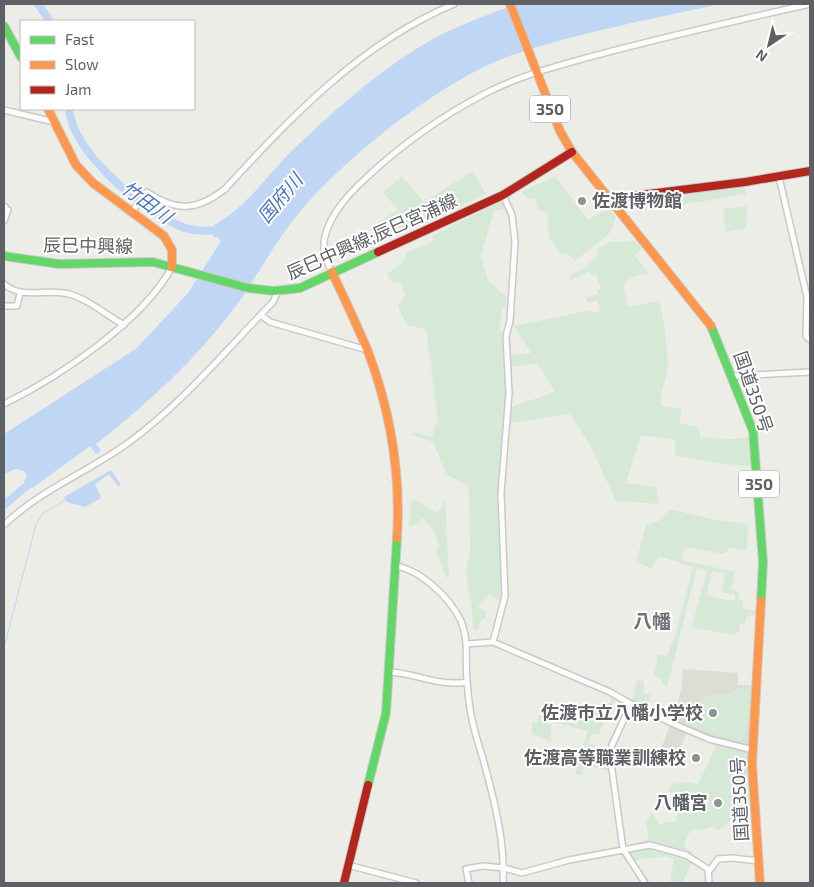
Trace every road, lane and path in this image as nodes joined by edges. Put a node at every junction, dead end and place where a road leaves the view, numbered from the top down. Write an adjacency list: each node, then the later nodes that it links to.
1 (454, 4): 16 (street)
2 (510, 4): 6 (main road, 国道350号 / 350)
3 (810, 4): 6 (street)
4 (4, 26): 5 (main road)
5 (20, 55)
6 (536, 72): 10 (main road, 国道350号 / 350); 20 (street)
7 (4, 110): 9 (street)
8 (48, 110): 9 (main road)
9 (54, 122): 16 (main road)
10 (572, 152): 13 (main road, 辰巳中興線;辰巳宮浦線); 15 (main road, 国道350号 / 350)
11 (810, 171): 12 (main road)
12 (779, 177): 15 (main road); 27 (street)
13 (503, 195): 20 (main road, 辰巳中興線;辰巳宮浦線); 34 (street)
14 (4, 206): 17 (street)
15 (613, 206): 30 (main road, 国道350号 / 350)
16 (132, 211): 19 (main road)
17 (4, 221)
18 (4, 256): 19 (main road, 辰巳中興線)
19 (175, 268): 22 (main road, 辰巳中興線;辰巳宮浦線); 26 (street)
20 (332, 272): 22 (main road, 辰巳中興線;辰巳宮浦線); 28 (main road)
21 (4, 284): 23 (street)
22 (275, 291): 25 (street)
23 (20, 293): 24 (street); 26 (street)
24 (4, 306)
25 (261, 315): 28 (street); 32 (street)
26 (124, 325): 31 (street)
27 (810, 340)
28 (367, 350): 33 (main road)
29 (810, 372): 30 (street)
30 (733, 376): 39 (main road, 国道350号 / 350)
31 (4, 404)
32 (4, 525)
33 (395, 566): 35 (street); 36 (main road)
34 (493, 642): 35 (street); 38 (street)
35 (467, 644): 37 (street)
36 (389, 672): 37 (street); 42 (main road)
37 (467, 682): 43 (street)
38 (631, 704): 39 (street); 40 (street)
39 (753, 750): 41 (main road, 国道350号 / 350)
40 (623, 849): 43 (street); 44 (street); 49 (street)
41 (759, 862): 44 (street); 51 (main road, 国道350号 / 350)
42 (348, 866): 45 (main road); 46 (street)
43 (504, 868): 47 (street); 48 (street)
44 (709, 871): 50 (street)
45 (344, 883)
46 (416, 883)
47 (469, 883)
48 (503, 883)
49 (646, 883)
50 (709, 883)
51 (760, 883)

